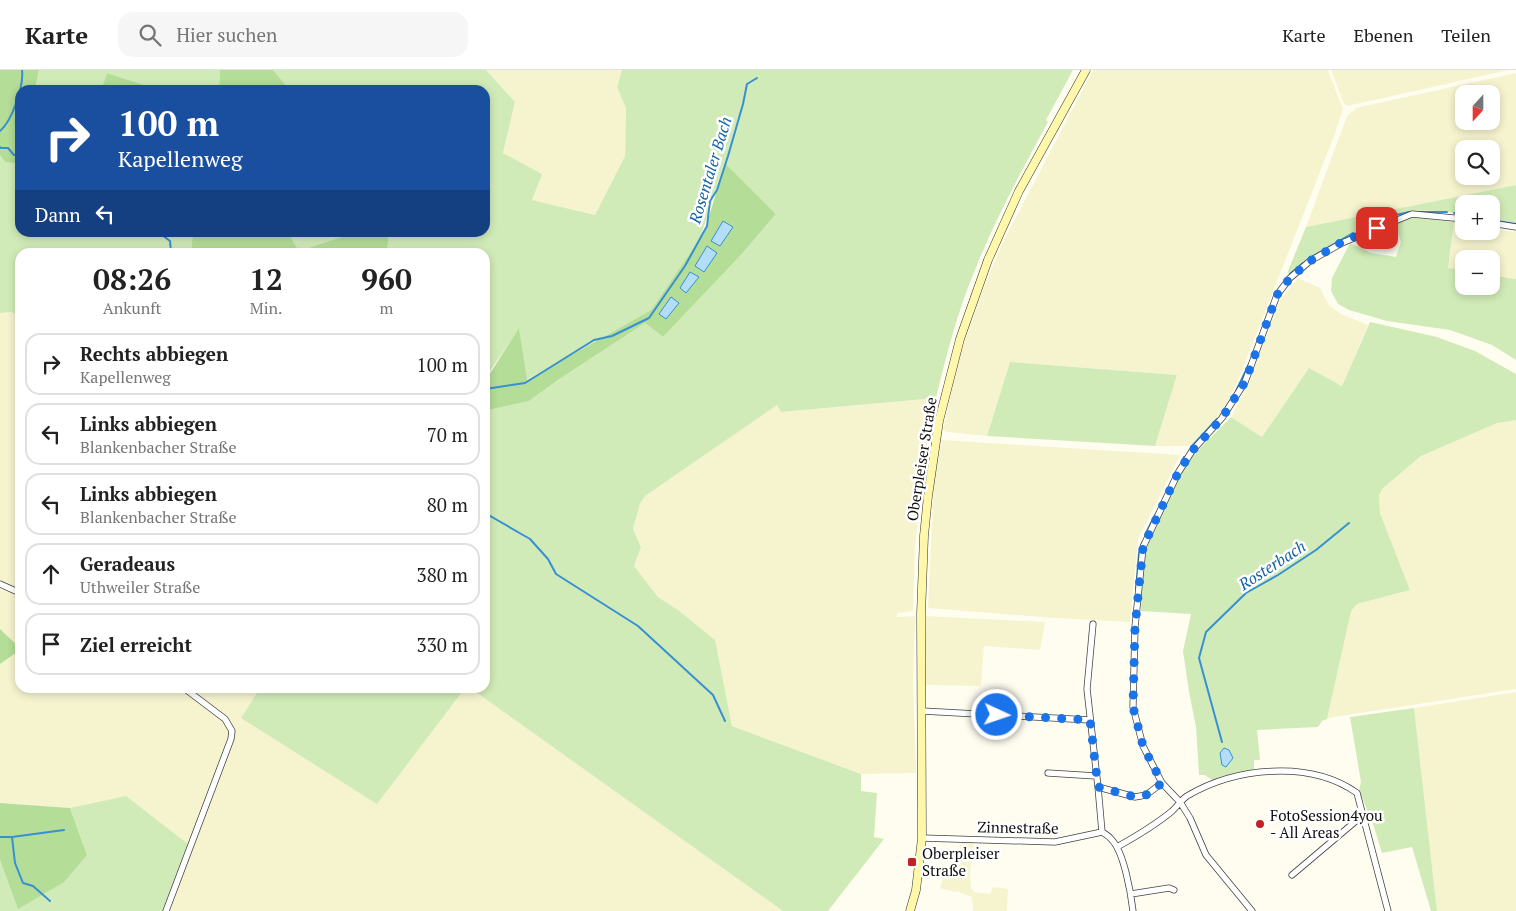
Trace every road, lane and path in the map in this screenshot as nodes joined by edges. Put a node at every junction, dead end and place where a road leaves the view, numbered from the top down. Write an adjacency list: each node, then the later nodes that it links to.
1 (1086, 70): 9 (main road, Oberpleiser Straße)
2 (1455, 217): 13 (street)
3 (1500, 224): 4 (street)
4 (1516, 227)
5 (0, 584): 6 (street)
6 (15, 591)
7 (1092, 624): 10 (street)
8 (190, 693): 23 (street)
9 (922, 711): 10 (street); 18 (main road, Oberpleiser Straße)
10 (1090, 720): 12 (street)
11 (1048, 773): 12 (street)
12 (1096, 776): 14 (street)
13 (1162, 783): 14 (street); 15 (street)
14 (1098, 787): 17 (street)
15 (1180, 802): 16 (street); 19 (street); 26 (street)
16 (1363, 815): 20 (street); 27 (street)
17 (1102, 832): 18 (street, Zinnestraße); 19 (street)
18 (922, 838): 24 (main road, Oberpleiser Straße)
19 (1117, 847): 22 (street)
20 (1292, 876)
21 (1174, 890): 22 (street)
22 (1131, 894): 25 (street)
23 (166, 911)
24 (910, 911)
25 (1133, 911)
26 (1252, 911)
27 (1388, 911)

